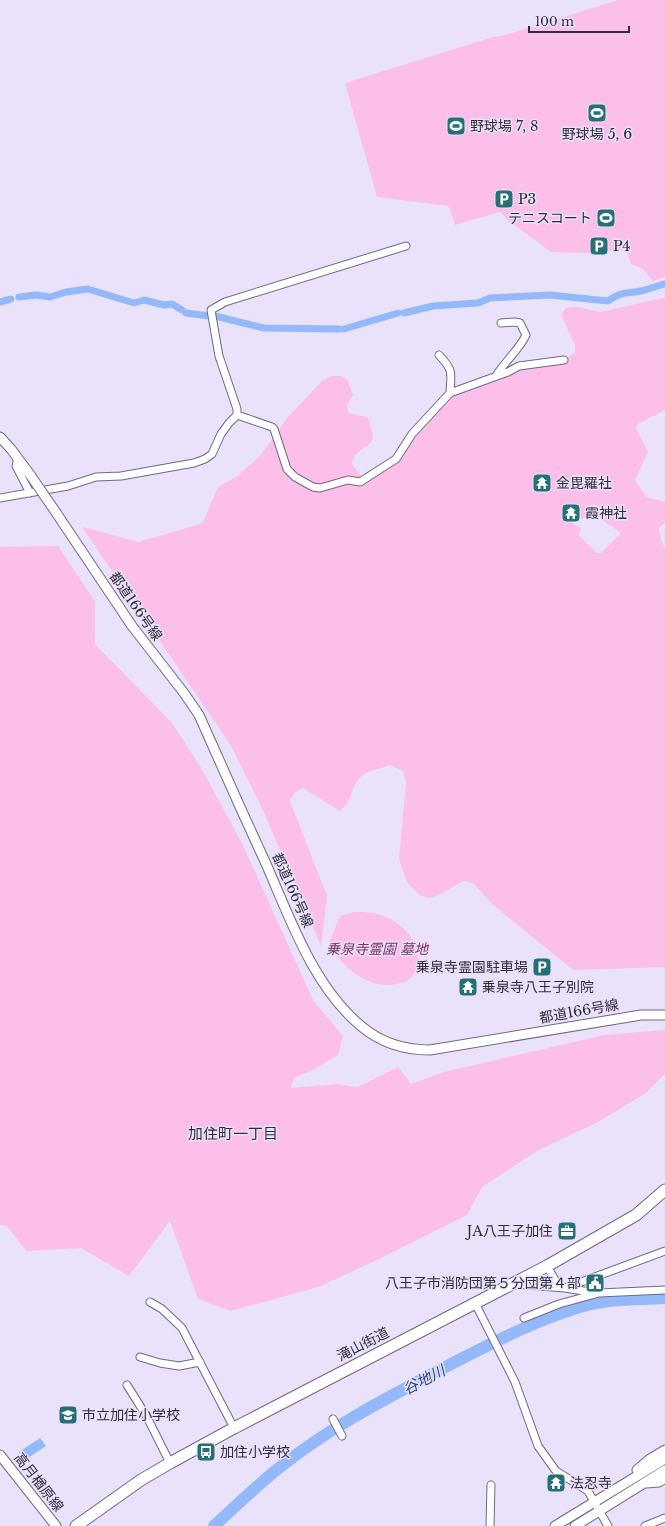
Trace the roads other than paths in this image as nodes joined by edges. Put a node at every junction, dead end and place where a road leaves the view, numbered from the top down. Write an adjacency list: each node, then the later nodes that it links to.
1 (406, 246): 7 (street)
2 (501, 323): 5 (street)
3 (439, 355): 6 (street)
4 (564, 360): 5 (street)
5 (496, 376): 6 (street)
6 (450, 393): 7 (street)
7 (237, 415): 10 (street)
8 (0, 437): 9 (main road, 都道166号線)
9 (19, 459): 10 (street); 12 (main road, 都道166号線, bridge)
10 (30, 493): 11 (street)
11 (0, 498)
12 (665, 1015)
13 (665, 1190): 15 (highway, 滝山街道)
14 (665, 1251): 17 (street)
15 (547, 1266): 16 (highway, 滝山街道); 17 (street)
16 (511, 1283): 17 (street); 21 (highway, 滝山街道)
17 (562, 1288): 19 (street)
18 (665, 1290): 19 (street)
19 (600, 1293): 22 (street)
20 (150, 1302): 24 (street)
21 (475, 1303): 27 (highway, 滝山街道); 38 (street)
22 (524, 1318)
23 (140, 1357): 24 (street)
24 (200, 1362): 27 (street)
25 (127, 1385): 32 (street)
26 (334, 1420): 28 (street)
27 (234, 1428): 32 (highway, 滝山街道)
28 (341, 1435)
29 (665, 1450): 37 (main road)
30 (0, 1455): 41 (main road, 高月楢原線)
31 (665, 1459): 37 (main road)
32 (170, 1463): 42 (highway, 滝山街道)
33 (665, 1470): 35 (main road)
34 (665, 1478): 35 (main road)
35 (644, 1484): 39 (main road)
36 (491, 1485): 43 (street)
37 (620, 1486): 38 (main road)
38 (595, 1501): 39 (street); 44 (main road)
39 (601, 1510): 45 (main road); 46 (street)
40 (665, 1518): 47 (street)
41 (56, 1526)
42 (76, 1526)
43 (490, 1526)
44 (555, 1526)
45 (575, 1526)
46 (608, 1526)
47 (645, 1526)

